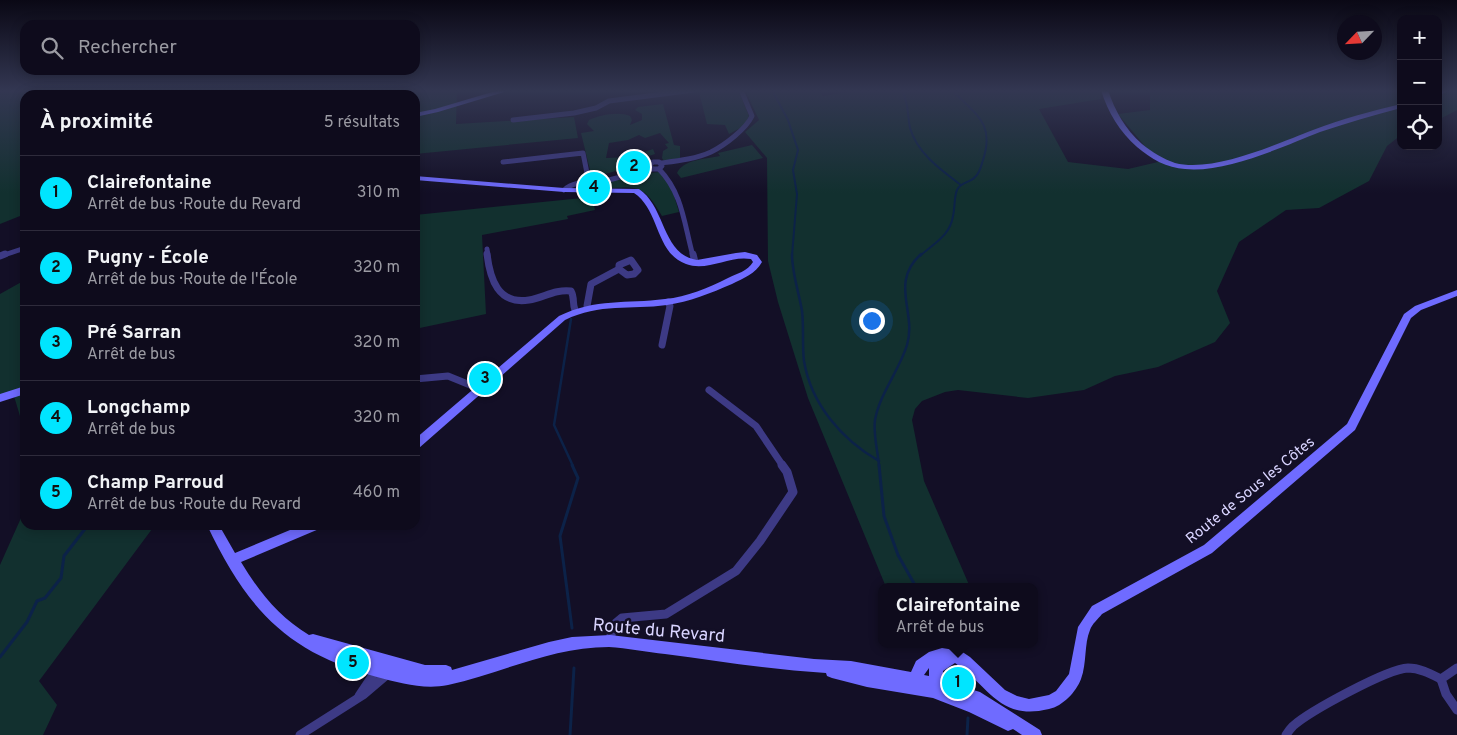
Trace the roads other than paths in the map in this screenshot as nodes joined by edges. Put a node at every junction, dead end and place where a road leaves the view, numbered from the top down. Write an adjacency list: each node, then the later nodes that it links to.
1 (748, 124): 5 (street)
2 (1121, 124): 3 (street)
3 (1337, 124)
4 (503, 162): 7 (street)
5 (657, 167): 7 (street); 12 (street)
6 (420, 178): 8 (street)
7 (589, 183): 8 (street)
8 (568, 190): 12 (street)
9 (486, 249): 17 (street)
10 (20, 250): 11 (street)
11 (0, 256)
12 (695, 262): 15 (street)
13 (619, 269): 16 (street)
14 (1457, 293): 30 (street, Route de Sous les Côtes)
15 (668, 302): 16 (street); 18 (street)
16 (586, 306): 17 (street)
17 (575, 310): 20 (street)
18 (662, 345)
19 (420, 379): 20 (street)
20 (480, 389): 24 (street)
21 (709, 390): 29 (street)
22 (20, 392): 23 (street)
23 (0, 398)
24 (420, 441)
25 (216, 530): 27 (street, Route du Revard)
26 (304, 530): 27 (street)
27 (232, 560): 28 (street, Route du Revard)
28 (296, 634): 31 (street, Route du Revard); 33 (street, Route du Revard)
29 (610, 642): 31 (street, Route du Revard); 35 (street, Route du Revard)
30 (956, 656): 35 (street); 36 (street)
31 (390, 668): 33 (street, Route du Revard); 37 (street)
32 (1457, 668): 34 (street)
33 (375, 670): 37 (street)
34 (1441, 678): 38 (street); 41 (street)
35 (917, 684): 36 (street, Route du Revard)
36 (934, 688): 40 (street, Route du Revard)
37 (359, 696): 39 (street)
38 (1457, 710)
39 (300, 735)
40 (1034, 735)
41 (1286, 735)

